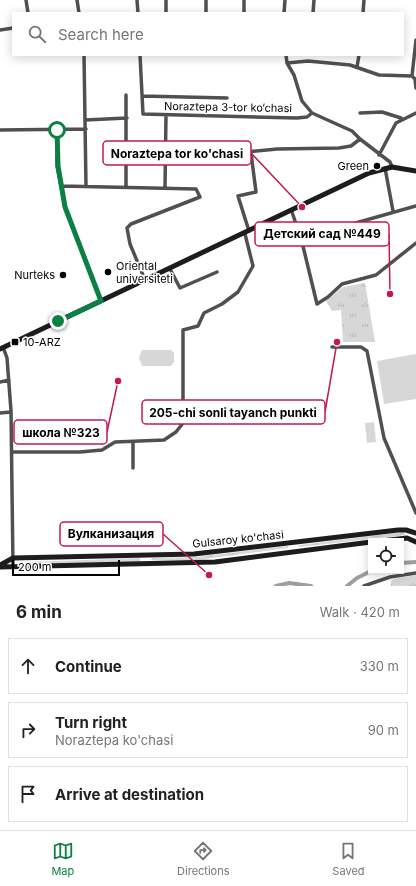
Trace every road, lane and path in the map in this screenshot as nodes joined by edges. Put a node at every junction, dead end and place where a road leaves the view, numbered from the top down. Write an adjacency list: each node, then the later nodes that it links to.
1 (26, 0): 10 (street)
2 (77, 0): 11 (street)
3 (138, 0): 12 (street)
4 (166, 0): 13 (street)
5 (206, 0): 14 (street)
6 (244, 0): 15 (street)
7 (285, 0): 16 (street)
8 (314, 0): 17 (street)
9 (364, 0): 18 (street)
10 (28, 12)
11 (79, 12)
12 (138, 12)
13 (166, 12)
14 (206, 12)
15 (244, 12)
16 (284, 12)
17 (313, 12)
18 (363, 12)
19 (12, 28): 20 (street)
20 (0, 30)
21 (416, 40): 30 (street)
22 (84, 56): 41 (street)
23 (140, 56): 33 (street)
24 (286, 56): 28 (street)
25 (309, 56): 27 (street)
26 (359, 56): 29 (street)
27 (308, 61): 28 (street); 29 (street)
28 (287, 63): 35 (street)
29 (357, 67): 30 (street)
30 (412, 76): 31 (street)
31 (416, 88)
32 (126, 95): 39 (street)
33 (142, 96): 34 (street); 38 (street, Noraztepa 3-tor ko‘chasi)
34 (227, 98)
35 (312, 113): 38 (street, Noraztepa 3-tor ko‘chasi); 45 (street)
36 (360, 113): 40 (street)
37 (416, 113): 40 (street)
38 (166, 115): 48 (street)
39 (127, 118): 41 (street); 54 (street)
40 (402, 118): 47 (street)
41 (86, 120): 44 (street)
42 (0, 130): 43 (street)
43 (57, 130): 44 (street); 52 (street)
44 (86, 130): 53 (street)
45 (360, 139): 46 (street); 47 (street)
46 (251, 153): 48 (street); 59 (street)
47 (379, 155): 49 (street)
48 (165, 160): 55 (street)
49 (392, 167): 50 (main road); 51 (main road)
50 (385, 168): 57 (street); 58 (main road)
51 (416, 171)
52 (62, 186): 53 (street); 65 (street)
53 (86, 186): 54 (street)
54 (126, 186): 55 (street)
55 (165, 187): 64 (street)
56 (416, 206): 57 (street)
57 (392, 211): 60 (street)
58 (292, 212): 59 (main road); 60 (street)
59 (247, 233): 62 (main road); 72 (street)
60 (302, 242): 61 (street)
61 (416, 243)
62 (170, 269): 63 (street); 64 (main road)
63 (217, 272)
64 (145, 280): 65 (main road)
65 (101, 301): 67 (main road)
66 (332, 346): 75 (street)
67 (2, 348): 68 (street)
68 (9, 380): 69 (street); 70 (street)
69 (0, 382)
70 (11, 412): 71 (street); 73 (street)
71 (0, 413)
72 (133, 442): 73 (street); 74 (street)
73 (12, 452): 83 (street)
74 (133, 468)
75 (416, 513)
76 (416, 533): 78 (main road, Gulsaroy ko'chasi)
77 (404, 538): 80 (main road)
78 (293, 542): 81 (main road); 82 (main road, Gulsaroy ko'chasi)
79 (368, 542): 81 (main road, Gulsaroy ko'chasi)
80 (416, 542)
81 (294, 552): 84 (main road, Gulsaroy ko'chasi)
82 (146, 555): 83 (main road, Gulsaroy ko'chasi); 84 (main road)
83 (13, 558): 85 (main road); 86 (street)
84 (146, 565): 86 (main road, Gulsaroy ko'chasi)
85 (0, 566): 86 (main road, Gulsaroy ko'chasi)
86 (13, 567)
87 (416, 573): 88 (street)
88 (364, 586)

